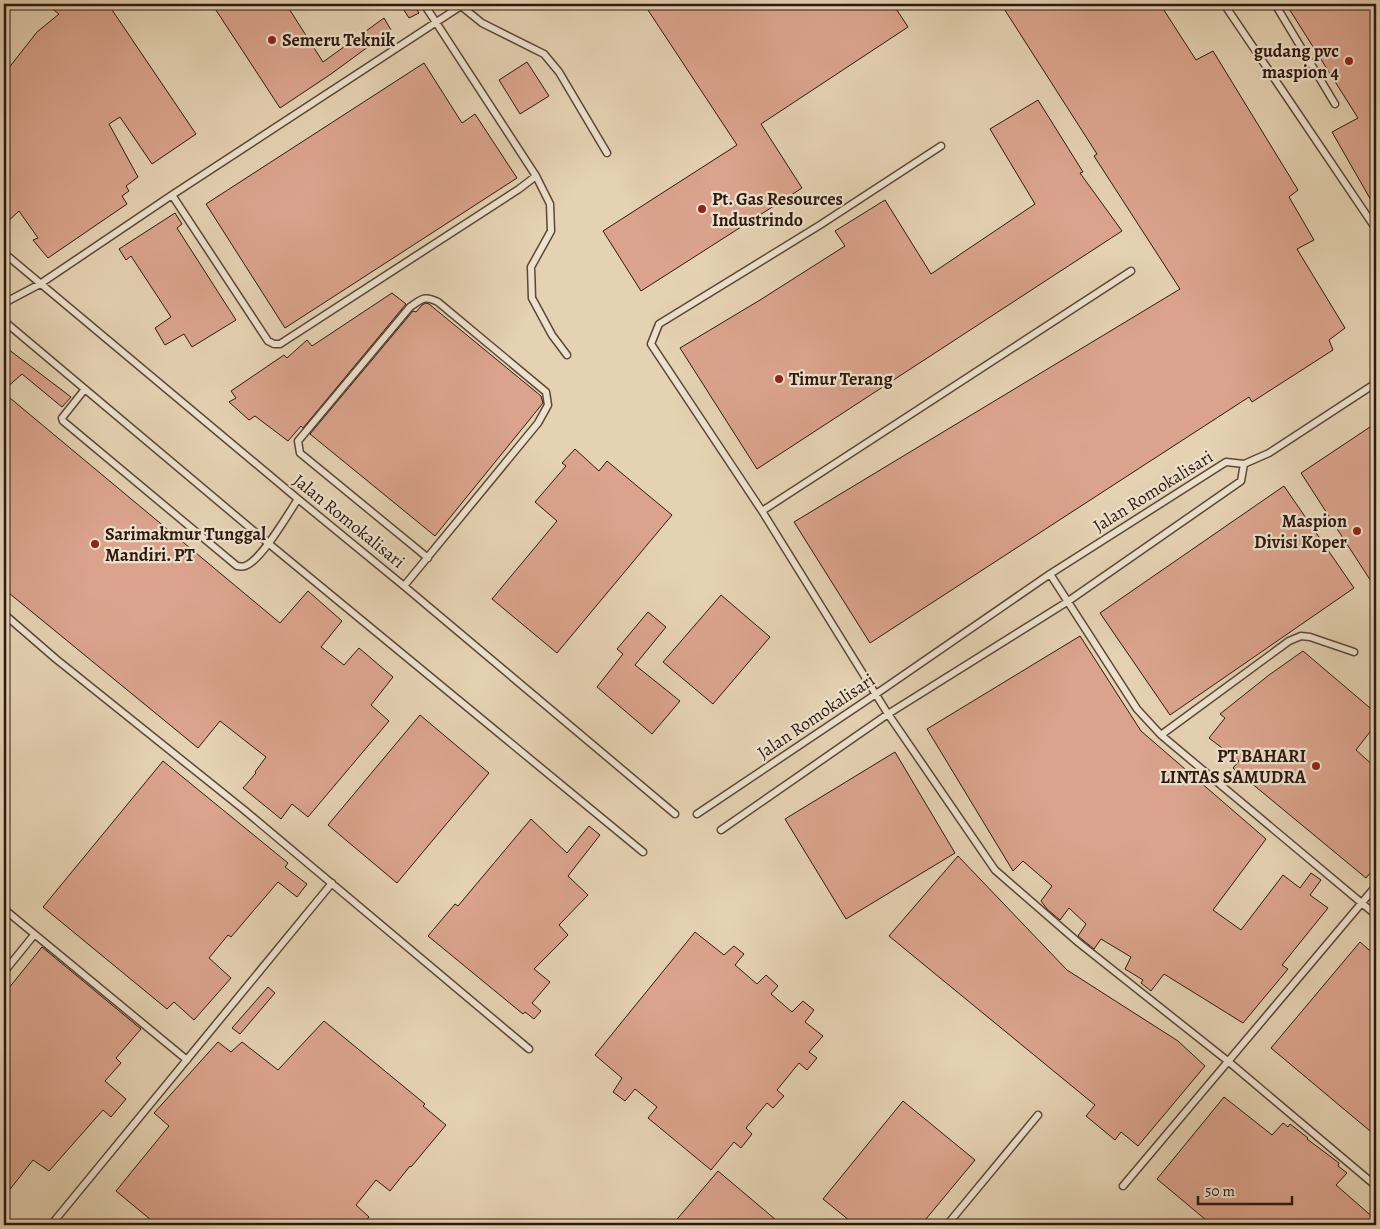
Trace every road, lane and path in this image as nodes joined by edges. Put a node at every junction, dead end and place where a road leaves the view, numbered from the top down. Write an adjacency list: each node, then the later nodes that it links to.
1 (424, 4): 5 (lane)
2 (1224, 4): 12 (lane)
3 (1275, 4): 6 (lane)
4 (463, 5): 5 (lane); 8 (lane)
5 (435, 22): 9 (lane); 10 (lane)
6 (1335, 104)
7 (941, 146): 24 (lane)
8 (607, 153)
9 (536, 176): 10 (lane); 19 (lane)
10 (172, 195): 16 (lane)
11 (1376, 214): 12 (lane)
12 (1370, 218): 13 (lane)
13 (1376, 229)
14 (4, 253): 16 (lane, Jalan Romokalisari)
15 (1132, 271): 24 (lane)
16 (40, 284): 17 (lane); 23 (lane, Jalan Romokalisari)
17 (4, 303)
18 (4, 321): 21 (lane)
19 (568, 355)
20 (1376, 384): 22 (lane, Jalan Romokalisari)
21 (85, 389): 25 (lane); 25 (lane)
22 (1244, 464): 27 (lane, Jalan Romokalisari); 29 (lane)
23 (298, 499): 25 (lane); 28 (lane, Jalan Romokalisari)
24 (762, 511): 32 (lane)
25 (268, 543): 38 (lane)
26 (428, 558): 26 (lane); 28 (lane)
27 (1050, 574): 29 (lane); 32 (lane, Jalan Romokalisari)
28 (404, 586): 35 (lane, Jalan Romokalisari)
29 (1067, 602): 33 (lane); 34 (lane)
30 (4, 614): 39 (lane)
31 (1354, 652): 34 (lane)
32 (876, 694): 33 (lane); 36 (lane, Jalan Romokalisari)
33 (888, 714): 37 (lane); 48 (lane)
34 (1161, 735): 41 (lane)
35 (675, 814)
36 (697, 814)
37 (721, 830)
38 (643, 852)
39 (332, 884): 46 (lane); 47 (lane)
40 (1376, 886): 41 (lane)
41 (1362, 903): 43 (lane); 48 (lane)
42 (4, 909): 44 (lane)
43 (1376, 915)
44 (34, 935): 45 (lane); 47 (lane)
45 (4, 972)
46 (529, 1049)
47 (187, 1060): 52 (lane)
48 (1229, 1062): 50 (lane); 51 (lane)
49 (1038, 1115): 53 (lane)
50 (1123, 1186)
51 (1376, 1186)
52 (51, 1225)
53 (946, 1225)

